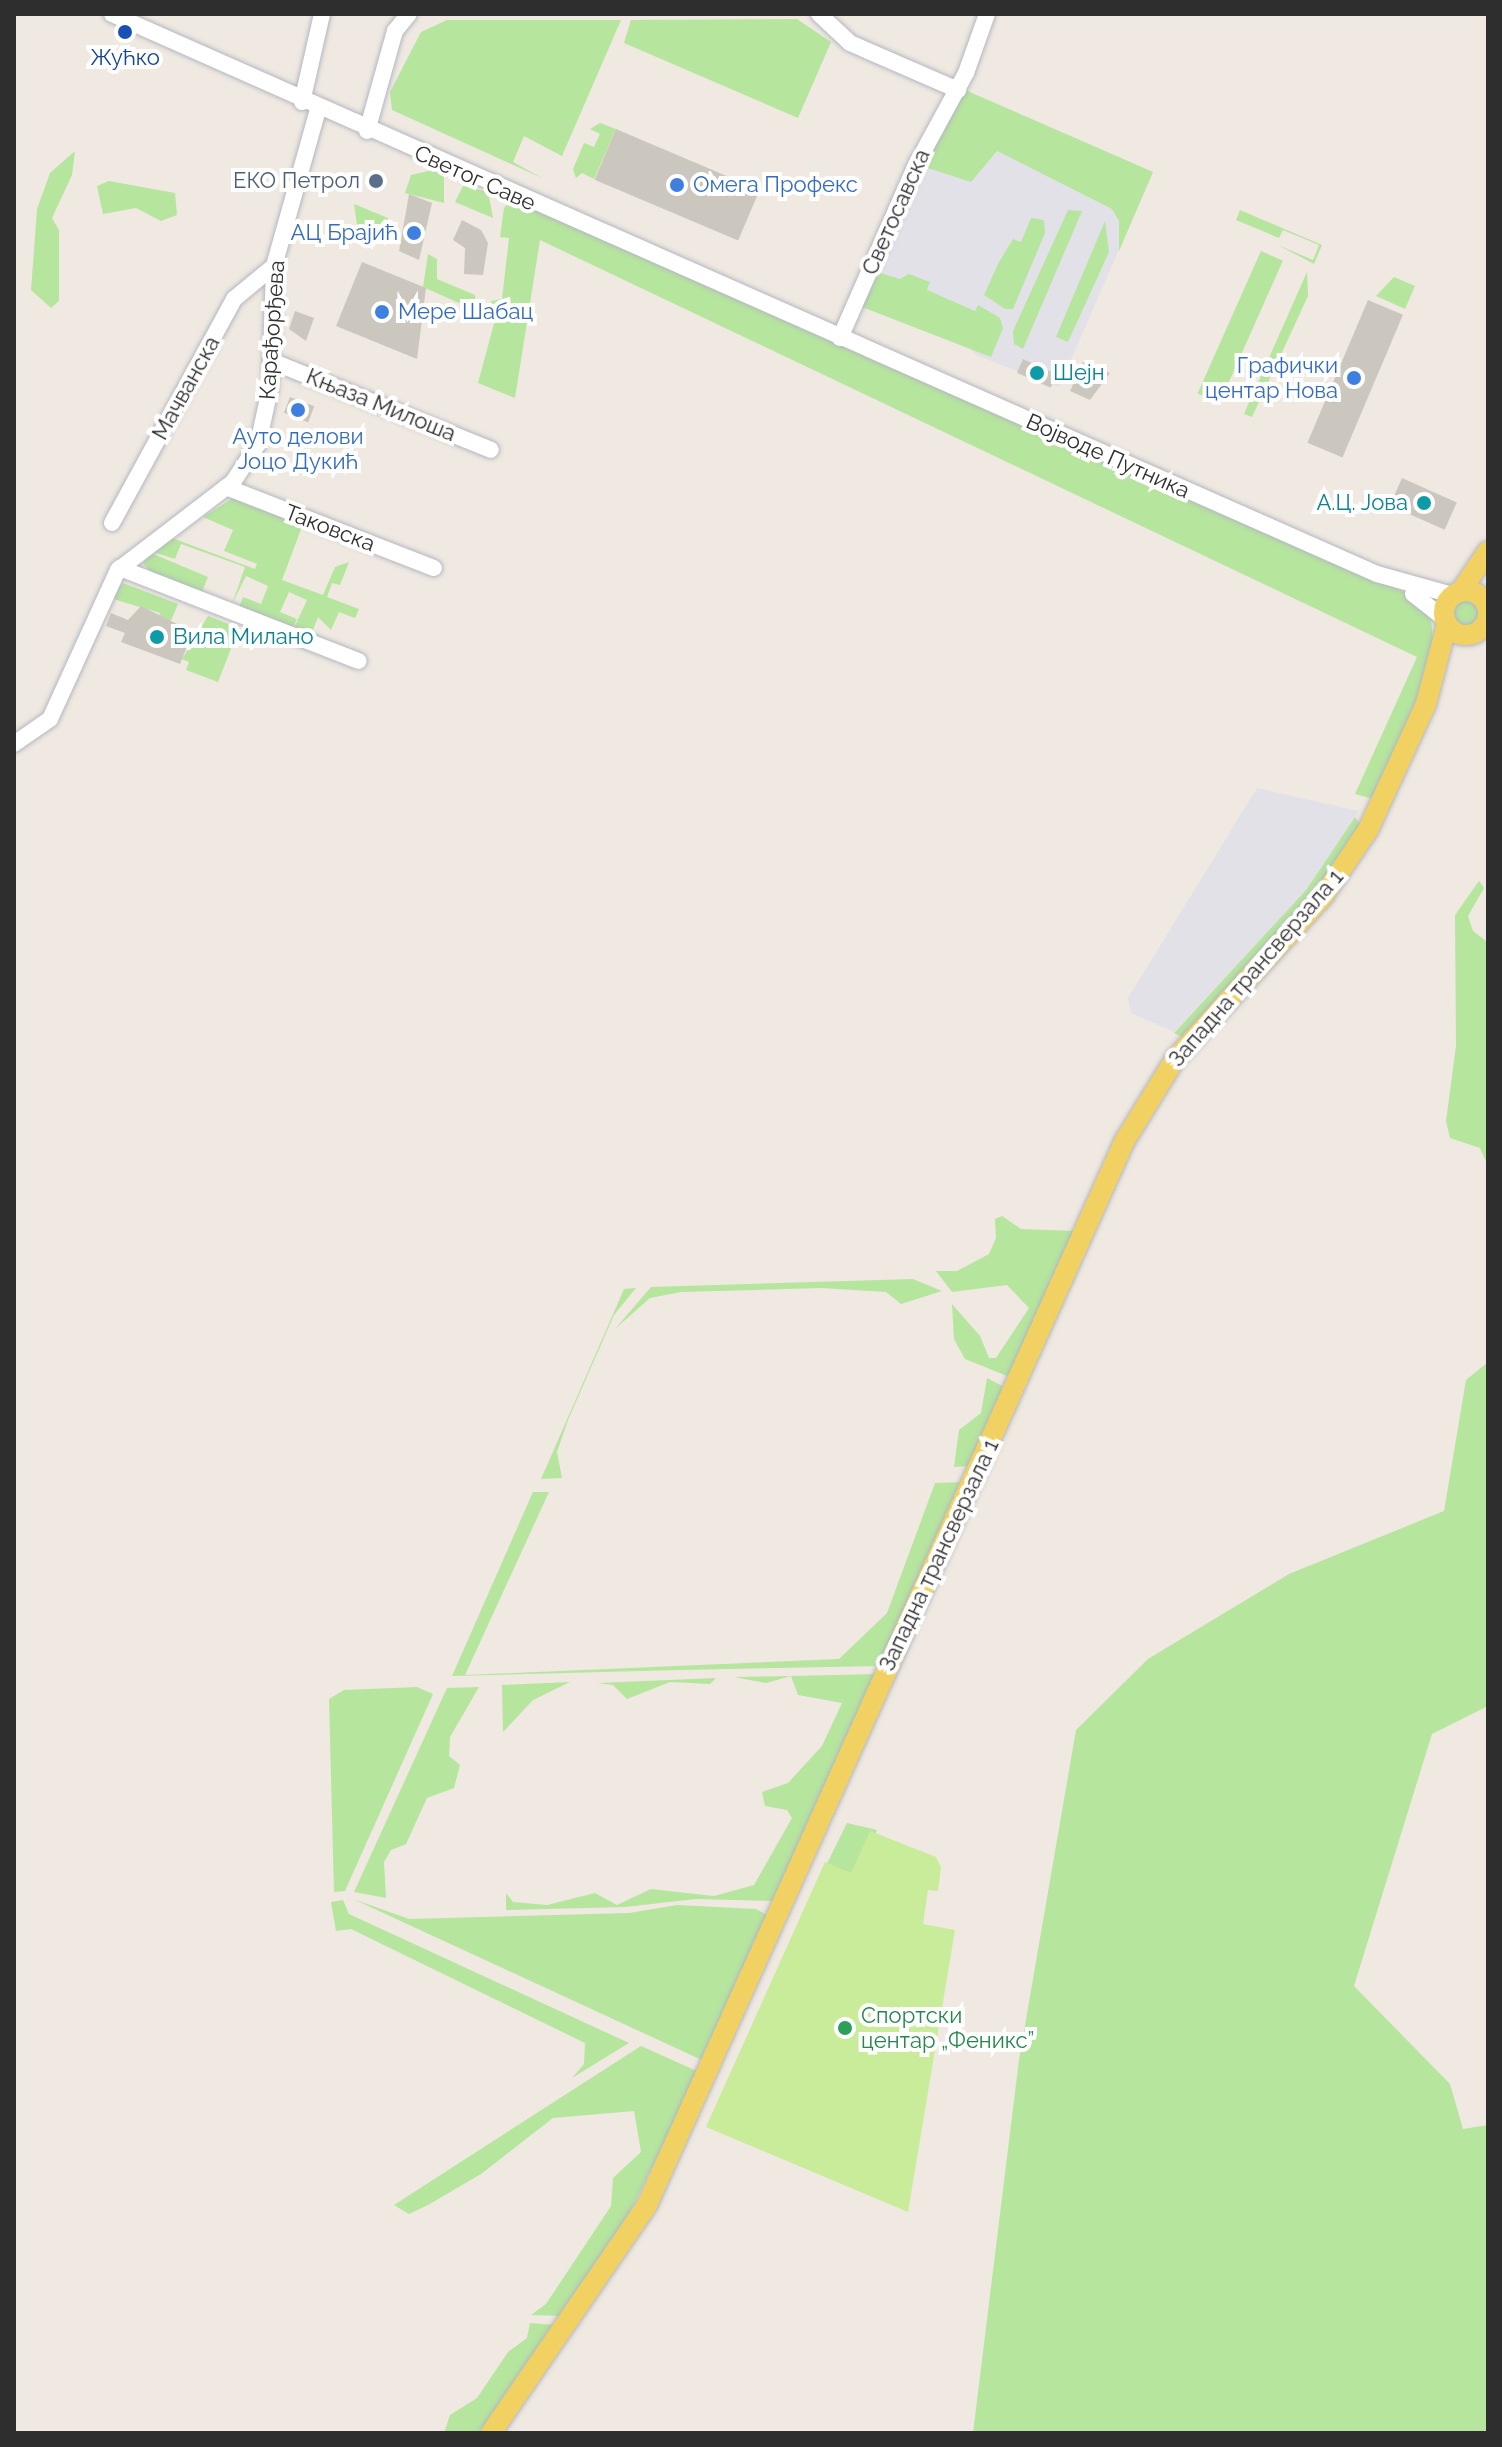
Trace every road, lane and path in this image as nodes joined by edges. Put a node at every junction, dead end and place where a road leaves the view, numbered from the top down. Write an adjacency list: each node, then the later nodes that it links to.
1 (112, 14): 6 (street, Светог Саве)
2 (322, 14): 8 (street, Карађорђева)
3 (409, 14): 9 (street)
4 (819, 14): 7 (street)
5 (987, 14): 7 (street, Светосавска)
6 (133, 19): 8 (street, Светог Саве)
7 (958, 90): 11 (street, Светосавска)
8 (310, 106): 9 (street, Светог Саве); 10 (street, Карађорђева)
9 (367, 131): 11 (street, Светог Саве)
10 (274, 266): 12 (street, Карађорђева); 15 (street, Мачванска)
11 (840, 338): 19 (street, Војводе Путника)
12 (271, 361): 13 (street, Књаза Милоша); 14 (street, Карађорђева)
13 (491, 450)
14 (226, 487): 17 (street, Карађорђева); 18 (street, Таковска)
15 (112, 523)
16 (1488, 551): 21 (main road, Западна трансверзала 1)
17 (120, 568): 25 (street); 27 (street, Карађорђева)
18 (434, 568)
19 (1377, 574): 21 (street, Војводе Путника); 23 (street, Војводе Путника)
20 (1488, 574): 22 (main road)
21 (1456, 593): 22 (main road); 23 (main road, Западна трансверзала 1)
22 (1487, 608): 24 (main road, Западна трансверзала 1)
23 (1446, 622): 24 (main road); 26 (main road, Западна трансверзала 1)
24 (1478, 633): 26 (main road, Западна трансверзала 1)
25 (359, 661)
26 (1426, 704): 28 (main road, Западна трансверзала 1)
27 (14, 744)
28 (491, 2433)

